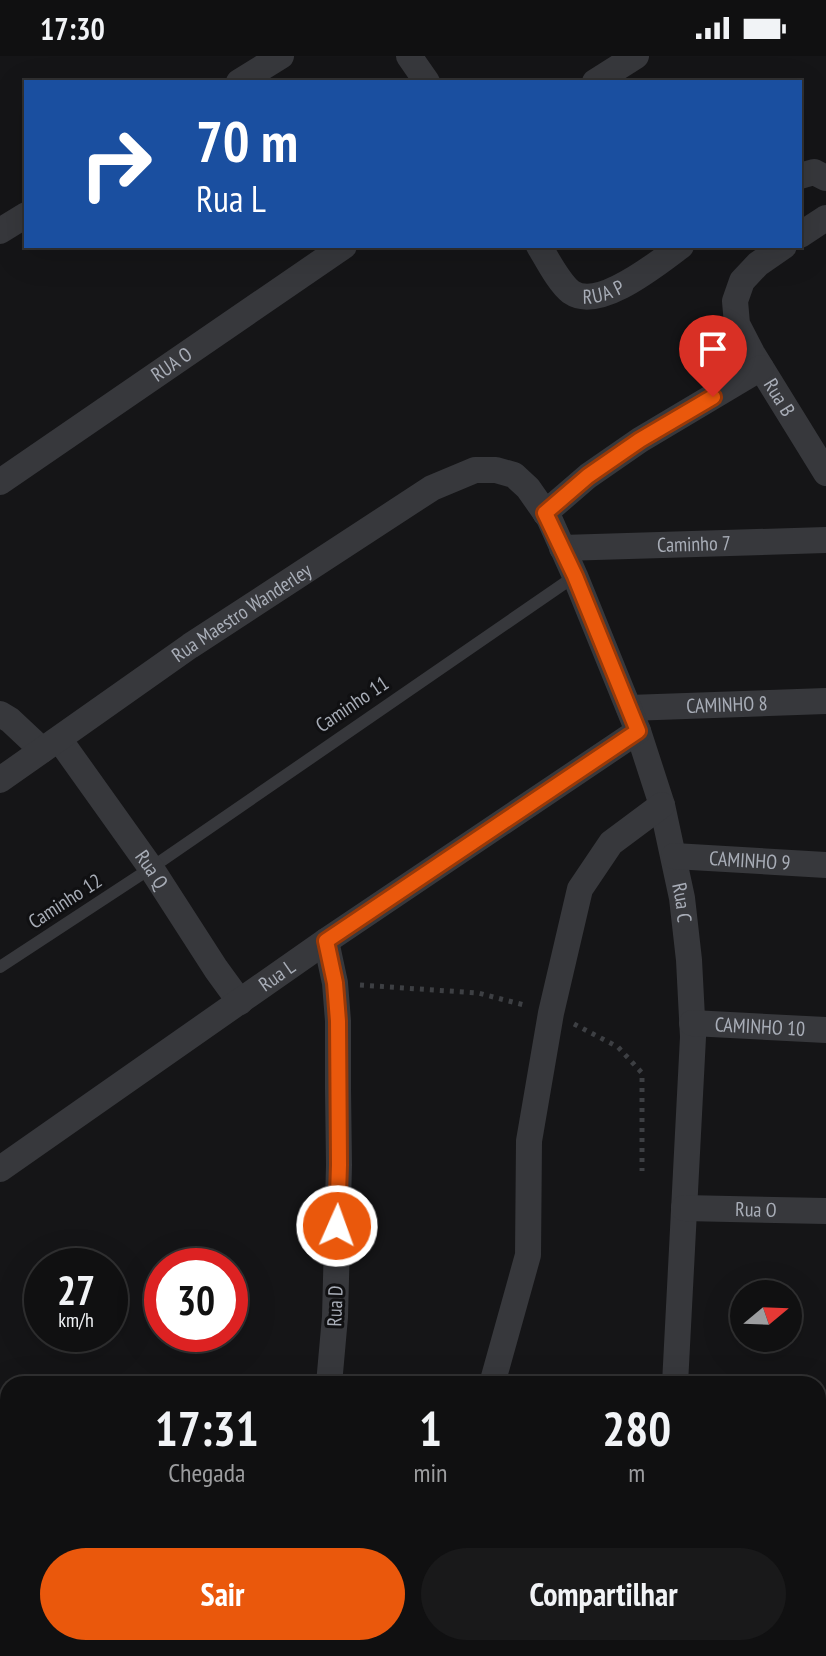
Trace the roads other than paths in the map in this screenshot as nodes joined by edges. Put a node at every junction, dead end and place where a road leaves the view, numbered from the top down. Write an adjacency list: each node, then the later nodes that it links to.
1 (281, 56): 4 (street)
2 (409, 56): 5 (street)
3 (636, 56): 6 (street)
4 (242, 80)
5 (426, 80)
6 (598, 80)
7 (802, 175): 8 (street)
8 (826, 178)
9 (24, 216): 11 (street)
10 (826, 218): 12 (street)
11 (0, 231)
12 (802, 234)
13 (341, 248): 20 (street, RUA O)
14 (540, 248): 15 (street, RUA P)
15 (678, 248)
16 (781, 248): 17 (street, Rua B)
17 (761, 368): 19 (street, Rua B); 21 (street)
18 (496, 470): 21 (street, Rua C); 28 (street, Rua Maestro Wanderley)
19 (826, 473)
20 (0, 482)
21 (545, 513): 23 (street, Rua C)
22 (826, 540): 23 (street, Caminho 7)
23 (562, 548): 24 (street, Rua C)
24 (575, 576): 27 (street, Rua C); 33 (lane, Caminho 11)
25 (826, 701): 27 (street, CAMINHO 8)
26 (0, 714): 28 (street, Rua Q)
27 (634, 720): 30 (street, Rua C); 34 (street, Rua L)
28 (50, 744): 29 (street, Rua Maestro Wanderley); 33 (street, Rua Q)
29 (0, 780)
30 (662, 805): 31 (street, Rua C); 43 (street)
31 (674, 856): 32 (street, CAMINHO 9); 37 (street, Rua C)
32 (826, 865)
33 (151, 868): 35 (lane, Caminho 12); 36 (street, Rua Q)
34 (326, 941): 36 (street, Rua L); 42 (street, Rua D)
35 (0, 967)
36 (240, 1002): 39 (street, Rua L)
37 (692, 1023): 38 (street, CAMINHO 10); 40 (street, Rua C)
38 (826, 1030)
39 (0, 1169)
40 (684, 1208): 41 (street, Rua O); 44 (street, Rua C)
41 (826, 1211)
42 (330, 1376)
43 (494, 1376)
44 (675, 1376)

